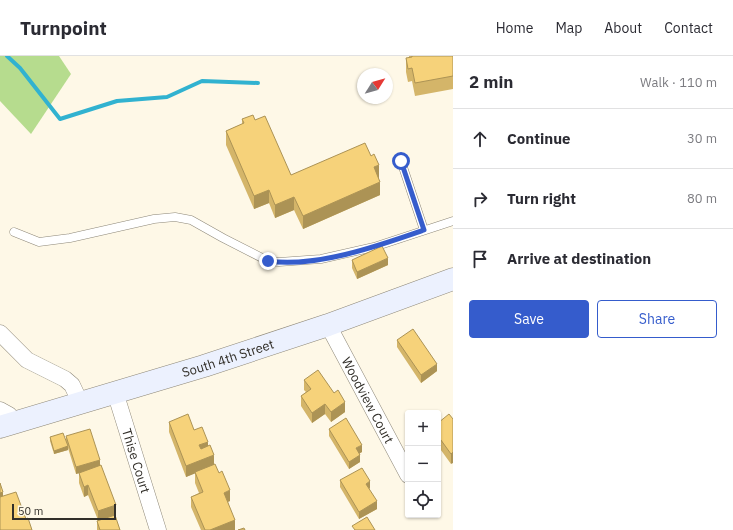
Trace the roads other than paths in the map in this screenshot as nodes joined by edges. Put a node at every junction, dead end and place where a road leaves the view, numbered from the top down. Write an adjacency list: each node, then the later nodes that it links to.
1 (401, 161): 3 (lane)
2 (453, 221): 3 (lane)
3 (424, 230): 4 (lane)
4 (14, 232)
5 (453, 279): 6 (main road, South 4th Street)
6 (328, 325): 8 (main road, South 4th Street); 11 (street, Woodview Court)
7 (0, 333): 9 (street)
8 (115, 392): 9 (main road, South 4th Street); 12 (street, Thise Court)
9 (80, 402): 10 (main road, South 4th Street)
10 (5, 420)
11 (405, 469)
12 (158, 530)

